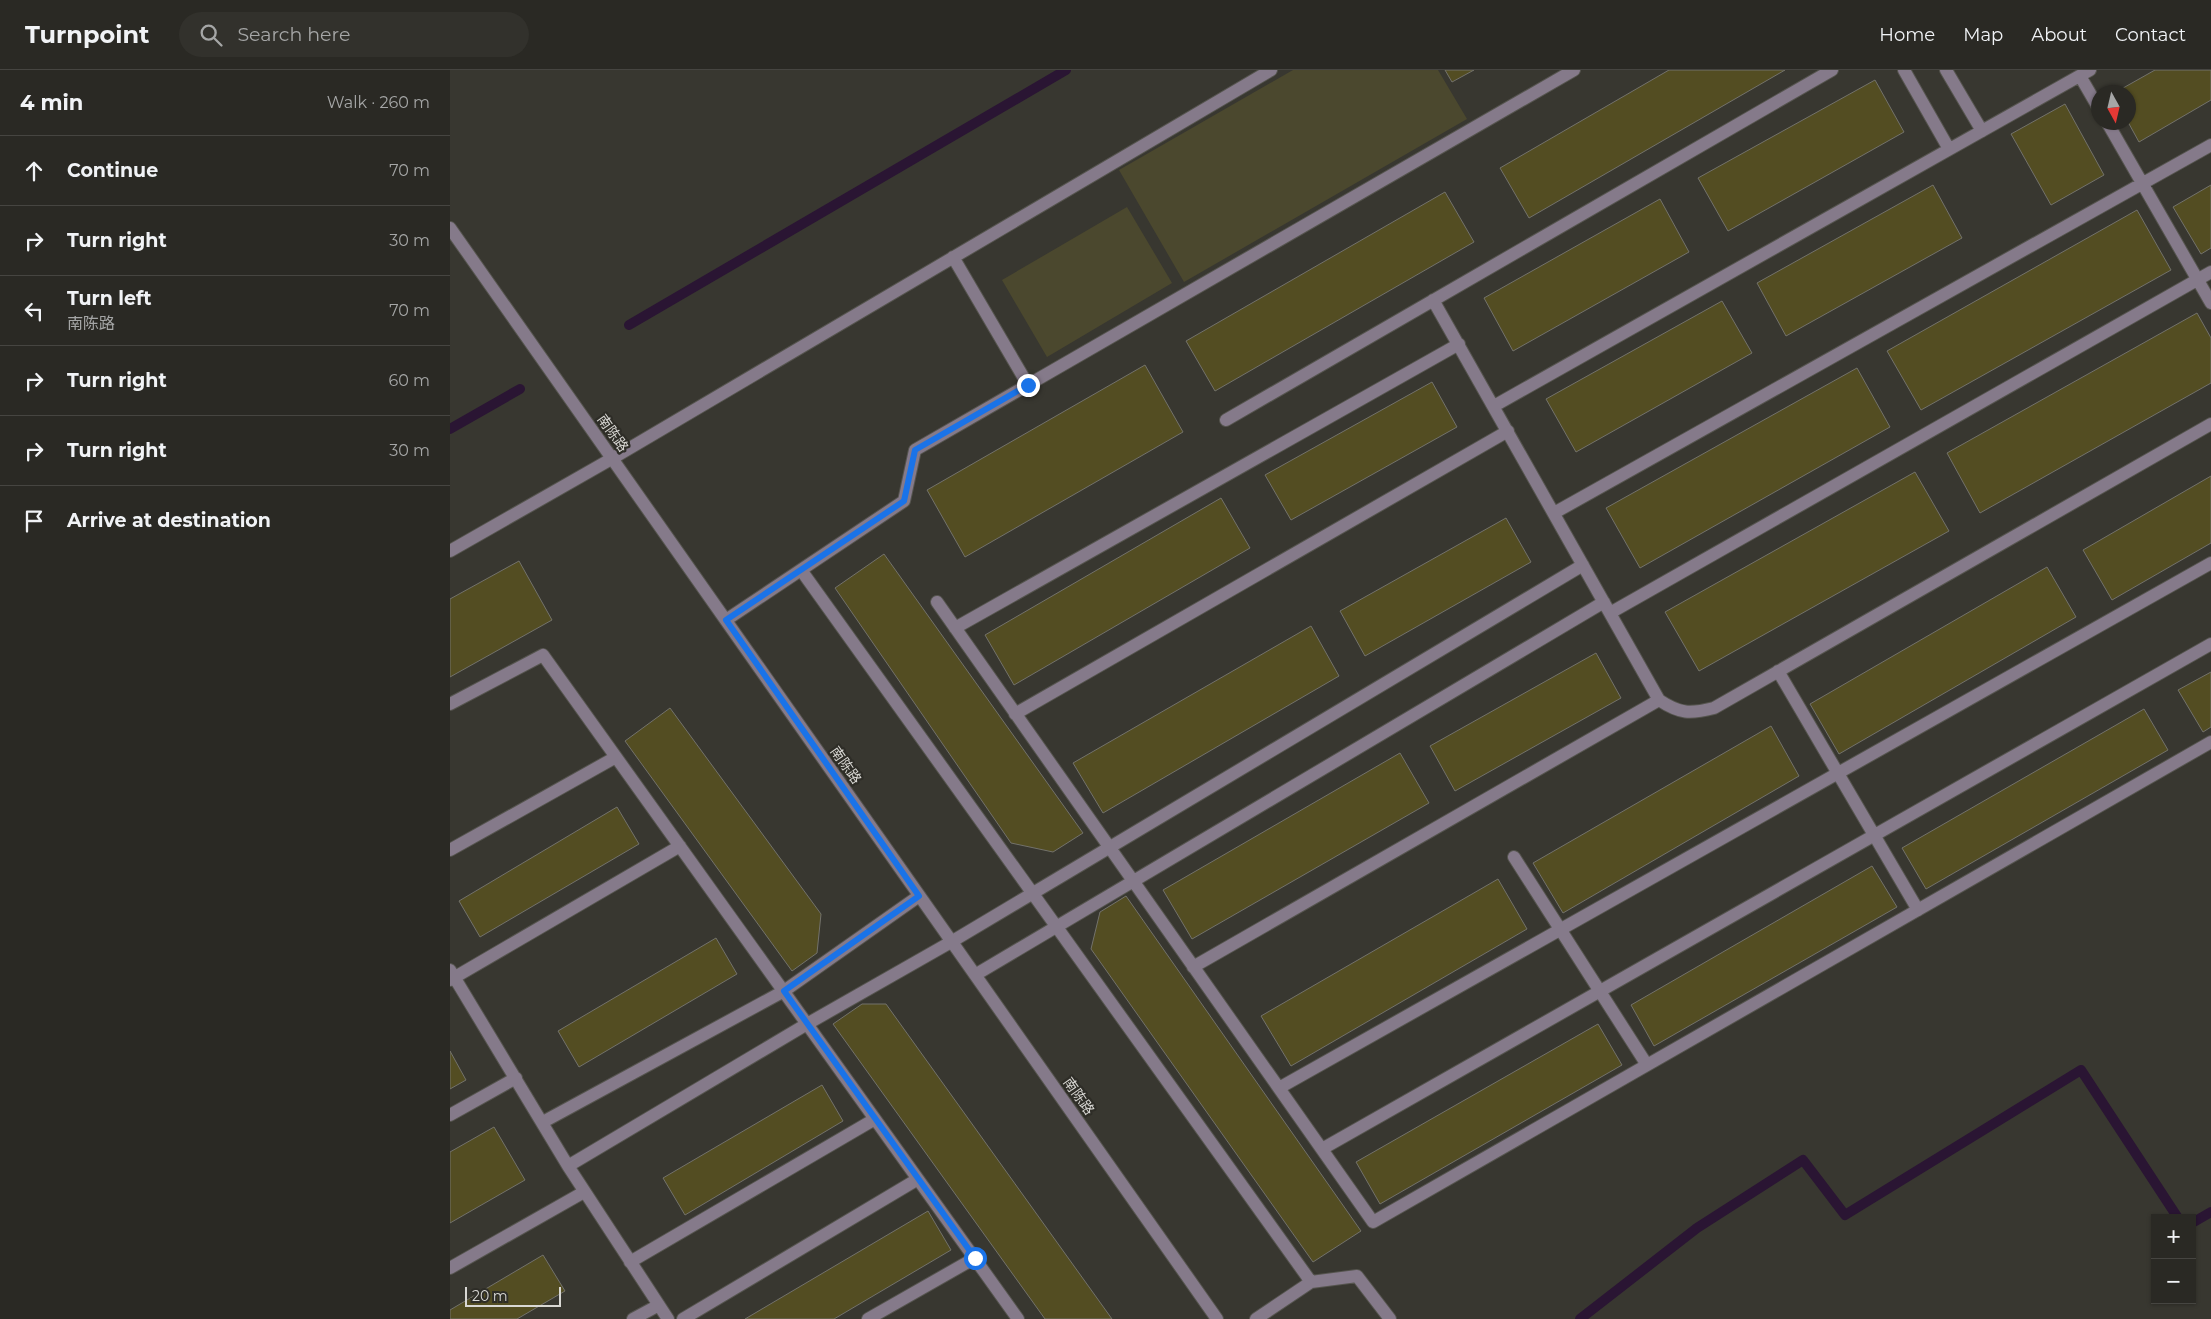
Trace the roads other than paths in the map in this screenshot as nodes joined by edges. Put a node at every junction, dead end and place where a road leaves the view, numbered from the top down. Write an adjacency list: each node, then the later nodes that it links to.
1 (1271, 70): 14 (street)
2 (1574, 70): 20 (street)
3 (1832, 70): 17 (street)
4 (1904, 70): 11 (street)
5 (1946, 70): 9 (street)
6 (2085, 73): 7 (street); 9 (street)
7 (2091, 89)
8 (2112, 130): 12 (street)
9 (1982, 131): 11 (street)
10 (2211, 145): 12 (street)
11 (1949, 149): 21 (street)
12 (2142, 184): 16 (street); 26 (street)
13 (450, 228): 25 (street, 南陈路)
14 (953, 257): 20 (street); 25 (street)
15 (2211, 272): 16 (street)
16 (2197, 279): 18 (street); 32 (street)
17 (1433, 300): 19 (street); 22 (street)
18 (2211, 303)
19 (1459, 344): 21 (street); 34 (street)
20 (1028, 385): 30 (street)
21 (1494, 406): 24 (street)
22 (1226, 420)
23 (2211, 424): 36 (street)
24 (1508, 432): 26 (street); 39 (street)
25 (613, 458): 27 (street); 33 (street, 南陈路)
26 (1554, 513): 29 (street)
27 (450, 551)
28 (2211, 563): 42 (street)
29 (1583, 565): 32 (street); 45 (street)
30 (801, 570): 33 (street); 49 (street)
31 (937, 602): 34 (street)
32 (1607, 608): 37 (street); 48 (street)
33 (726, 620): 50 (street, 南陈路)
34 (955, 628): 39 (street)
35 (2211, 644): 43 (street)
36 (1778, 671): 37 (street); 42 (street)
37 (1659, 700): 55 (street)
38 (450, 704): 41 (street)
39 (1015, 714): 45 (street)
40 (2211, 742): 51 (street)
41 (616, 757): 44 (street); 46 (street)
42 (1837, 774): 43 (street); 53 (street)
43 (1874, 836): 51 (street); 59 (street)
44 (680, 846): 56 (street); 58 (street)
45 (1110, 848): 48 (street); 49 (street)
46 (450, 850)
47 (1514, 857): 53 (street)
48 (1133, 881): 52 (street); 55 (street)
49 (1033, 894): 52 (street); 54 (street)
50 (919, 896): 54 (street, 南陈路); 58 (street)
51 (1918, 910): 61 (street)
52 (1056, 927): 57 (street); 74 (street)
53 (1560, 930): 59 (street); 63 (street)
54 (951, 942): 57 (street, 南陈路); 60 (street)
55 (1193, 967): 63 (street)
56 (452, 975): 62 (street)
57 (975, 975): 81 (street, 南陈路)
58 (784, 991): 60 (street); 66 (street)
59 (1600, 991): 61 (street); 67 (street)
60 (807, 1024): 65 (street); 68 (street)
61 (1647, 1065): 67 (street)
62 (516, 1078): 64 (street); 66 (street)
63 (1279, 1088): 67 (street)
64 (450, 1115)
65 (875, 1119): 69 (street); 72 (street)
66 (543, 1122): 68 (street)
67 (1322, 1149)
68 (568, 1166): 70 (street)
69 (918, 1179): 71 (street); 78 (street)
70 (584, 1192): 72 (street); 73 (street)
71 (975, 1258): 79 (street); 80 (street)
72 (630, 1262): 75 (street)
73 (450, 1268)
74 (1311, 1282): 82 (street); 83 (street)
75 (658, 1305): 76 (street); 77 (street)
76 (633, 1319)
77 (668, 1319)
78 (683, 1319)
79 (868, 1319)
80 (1018, 1319)
81 (1218, 1319)
82 (1256, 1319)
83 (1390, 1319)

